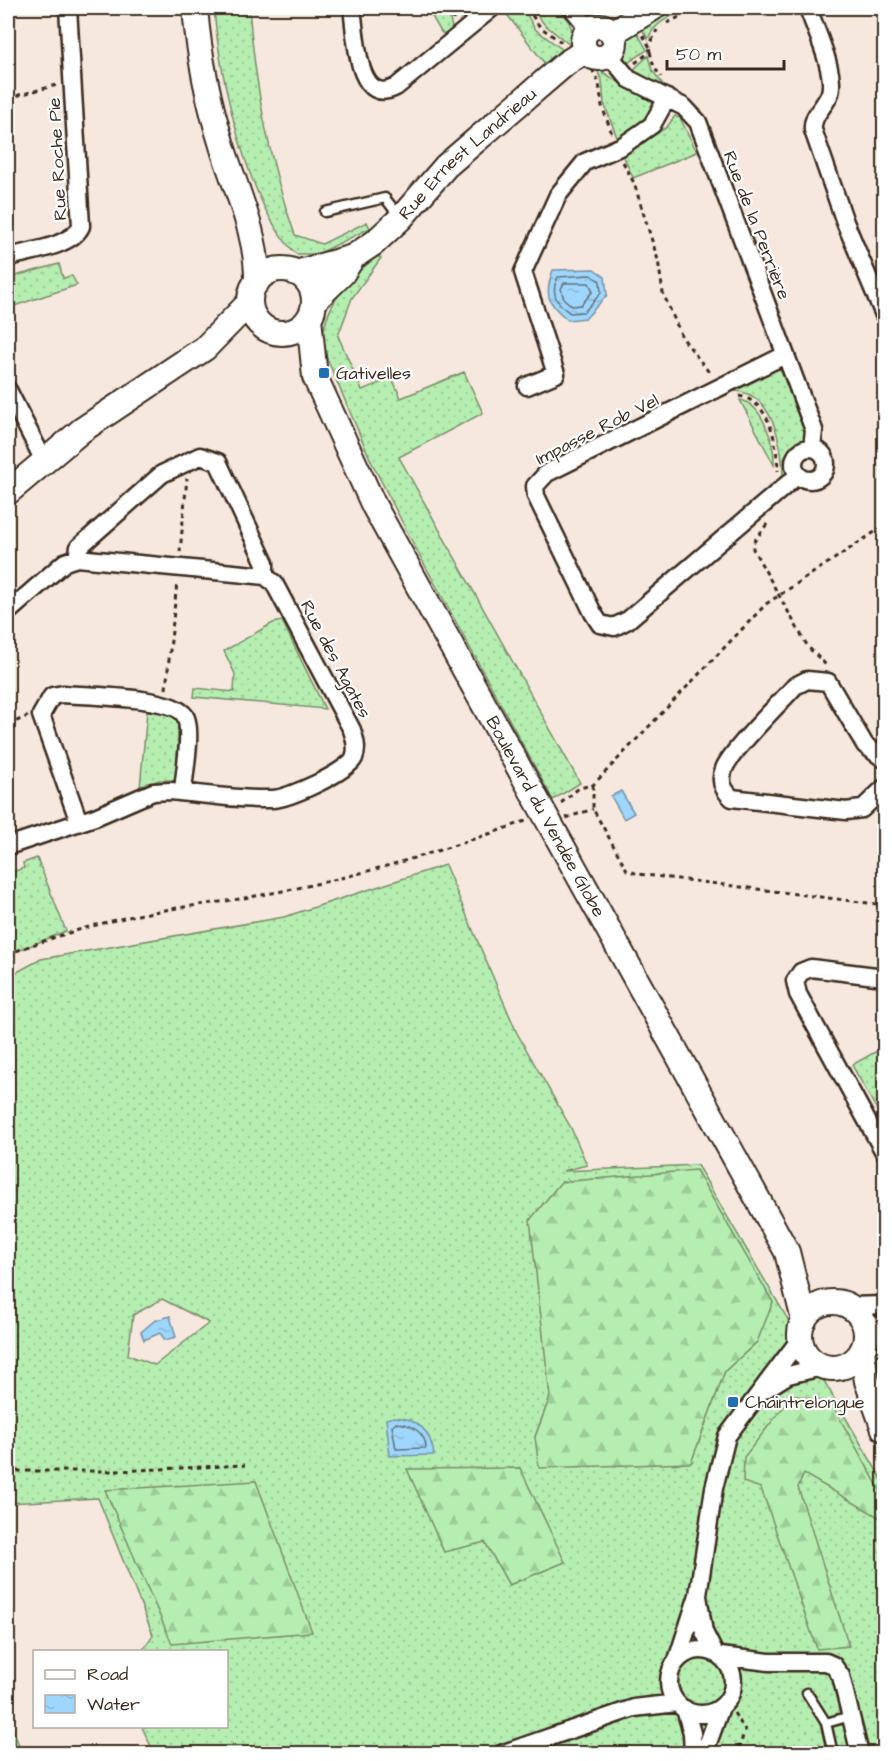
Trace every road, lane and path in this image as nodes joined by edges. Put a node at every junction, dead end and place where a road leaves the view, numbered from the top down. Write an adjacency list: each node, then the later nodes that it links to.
1 (68, 8): 14 (street, Rue Roche Pie)
2 (195, 8): 19 (main road)
3 (352, 8): 4 (street)
4 (492, 8)
5 (528, 8): 12 (path)
6 (572, 8): 12 (street, Rue de la Perrière)
7 (653, 8): 12 (main road, Rue Ernest Landrieau)
8 (698, 8): 11 (path)
9 (808, 8): 26 (street)
10 (638, 27): 11 (path)
11 (649, 46): 13 (path)
12 (598, 49): 13 (path); 15 (street, Rue de la Perrière); 17 (path); 20 (main road, Rue Ernest Landrieau)
13 (650, 52): 15 (path)
14 (73, 80): 16 (path); 21 (street, Rue Roche Pie)
15 (667, 92): 17 (street); 29 (street, Rue de la Perrière)
16 (8, 98)
17 (617, 148): 31 (street); 32 (path)
18 (325, 212): 20 (lane)
19 (247, 216): 23 (main road); 24 (main road)
20 (401, 218): 22 (main road, Rue Ernest Landrieau)
21 (8, 257)
22 (353, 257): 23 (main road, Rue Ernest Landrieau); 25 (main road, Rue Ernest Landrieau)
23 (292, 271): 24 (main road); 25 (main road)
24 (254, 292): 27 (main road); 28 (main road)
25 (312, 310): 27 (main road); 30 (main road, Boulevard du Vendée Globe)
26 (885, 315)
27 (272, 331): 28 (main road); 30 (main road, Boulevard du Vendée Globe)
28 (205, 348): 35 (main road)
29 (785, 356): 32 (street, Impasse Rob Vel); 34 (street, Rue de la Perrière)
30 (315, 377): 51 (main road, Boulevard du Vendée Globe)
31 (527, 386)
32 (719, 389): 37 (path); 37 (street, Impasse Rob Vel)
33 (8, 390): 35 (street)
34 (812, 448): 36 (street); 36 (street)
35 (44, 461): 38 (main road)
36 (798, 475): 37 (street, Impasse Rob Vel)
37 (783, 488)
38 (8, 492)
39 (773, 516): 43 (path)
40 (885, 526): 43 (path)
41 (77, 558): 42 (street); 42 (street, Rue des Agates); 44 (street, Rue des Agates)
42 (265, 576): 49 (street, Rue des Agates)
43 (779, 595): 45 (path); 47 (path)
44 (8, 612)
45 (832, 673)
46 (885, 759): 48 (street)
47 (593, 785): 50 (path); 51 (path)
48 (885, 788)
49 (183, 792): 52 (street, Rue des Agates); 52 (street)
50 (593, 809): 51 (path); 54 (path)
51 (545, 816): 55 (path); 58 (main road, Boulevard du Vendée Globe)
52 (79, 822): 53 (street, Rue des Agates)
53 (8, 846)
54 (885, 905)
55 (8, 954)
56 (885, 977): 57 (street)
57 (885, 1152)
58 (787, 1252): 59 (main road, Boulevard du Vendée Globe); 62 (main road, Boulevard du Vendée Globe)
59 (841, 1304): 60 (street); 62 (main road); 63 (main road)
60 (885, 1305)
61 (885, 1323): 63 (street)
62 (802, 1329): 64 (main road); 65 (street)
63 (863, 1347): 64 (main road); 66 (main road)
64 (827, 1368): 65 (street); 66 (main road)
65 (753, 1398): 69 (street)
66 (883, 1425)
67 (245, 1465): 68 (path)
68 (8, 1471)
69 (698, 1595): 70 (street); 72 (street)
70 (717, 1654): 71 (street); 72 (street); 73 (street)
71 (769, 1662): 73 (street); 78 (street)
72 (674, 1667): 76 (street); 77 (street)
73 (733, 1686): 75 (street)
74 (807, 1693): 79 (lane)
75 (722, 1705): 76 (street); 82 (street); 83 (path)
76 (681, 1706): 77 (street); 81 (street)
77 (634, 1707): 80 (street)
78 (851, 1716): 79 (lane); 85 (street)
79 (826, 1723): 84 (lane)
80 (501, 1754)
81 (693, 1754)
82 (704, 1754)
83 (737, 1754)
84 (833, 1754)
85 (860, 1754)

